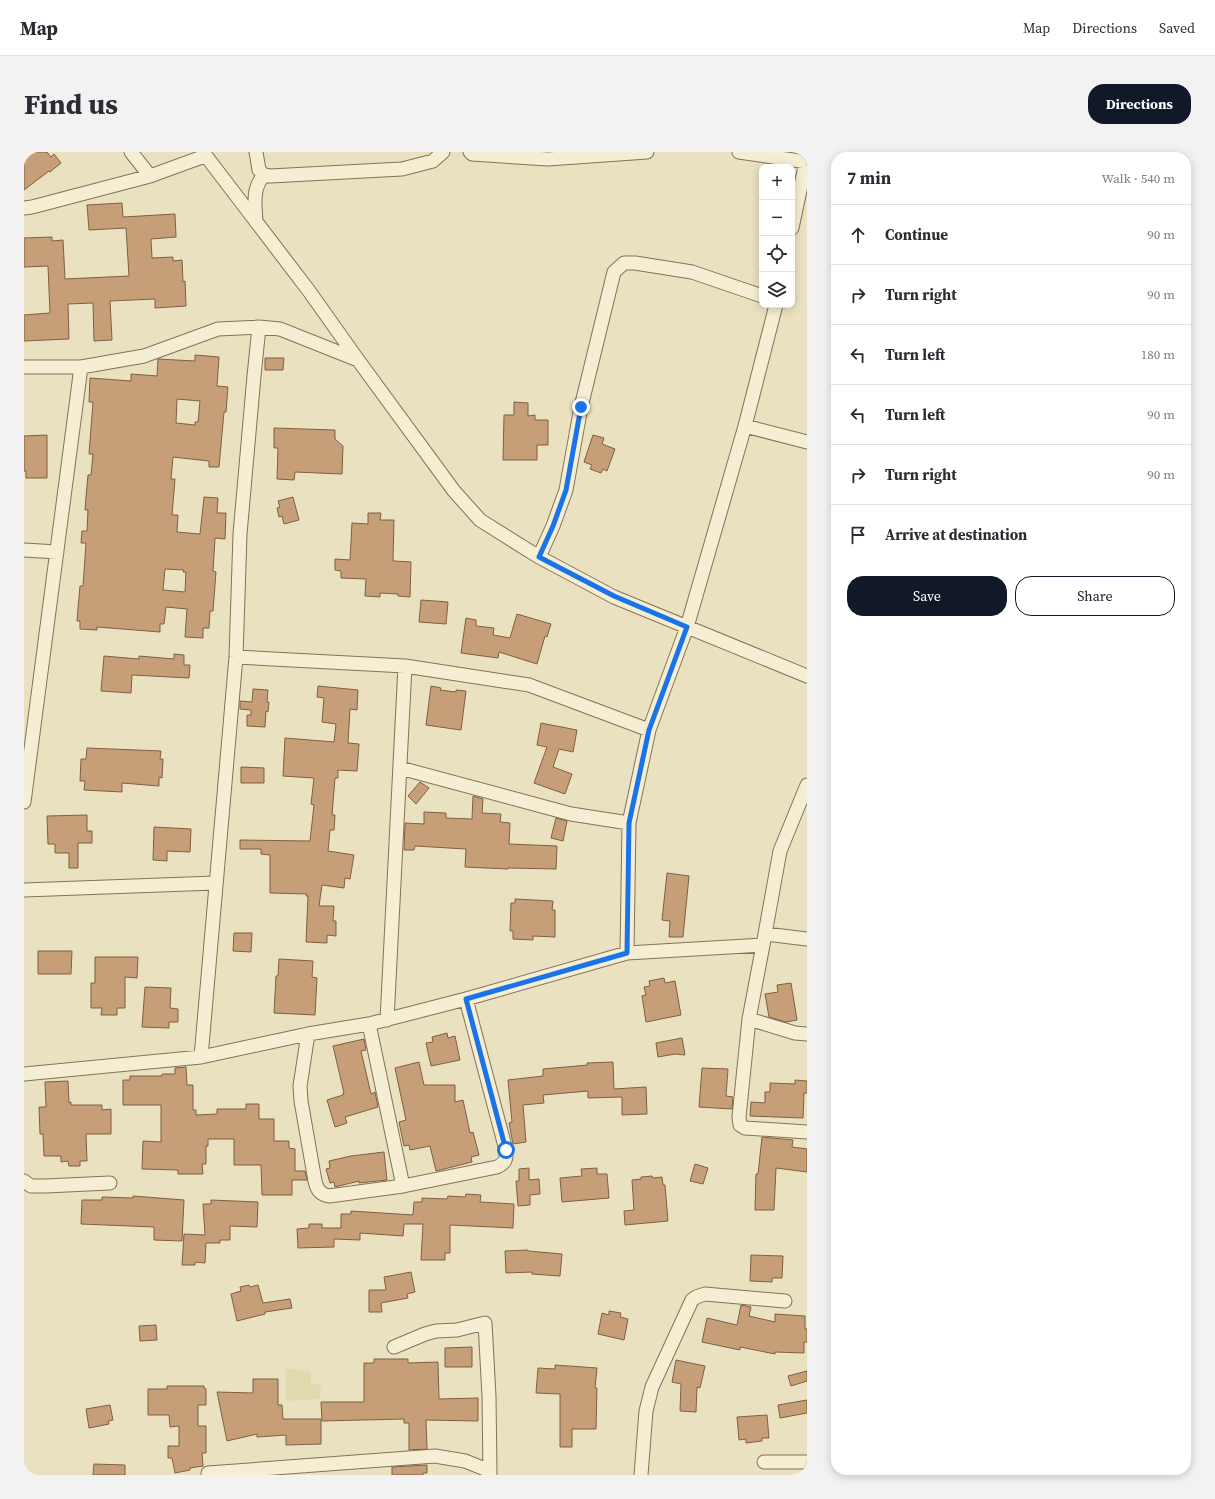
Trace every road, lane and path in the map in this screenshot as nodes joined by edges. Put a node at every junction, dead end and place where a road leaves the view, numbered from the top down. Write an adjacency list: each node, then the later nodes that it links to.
1 (131, 152): 10 (street)
2 (256, 152): 9 (street)
3 (443, 152): 9 (street)
4 (470, 152): 5 (street)
5 (647, 152)
6 (738, 152): 8 (street)
7 (204, 154): 10 (street); 13 (street)
8 (806, 162): 12 (street)
9 (264, 175): 13 (street)
10 (150, 176): 11 (street)
11 (24, 208)
12 (795, 214)
13 (256, 222): 17 (street)
14 (759, 295): 24 (street)
15 (775, 308): 20 (street)
16 (259, 327): 17 (street); 19 (street); 26 (street)
17 (358, 360): 24 (street)
18 (24, 367): 19 (street)
19 (81, 367): 23 (street)
20 (745, 426): 21 (street); 25 (street)
21 (807, 442)
22 (24, 550): 23 (street)
23 (57, 552): 32 (street)
24 (539, 557): 25 (street)
25 (687, 627): 28 (street); 29 (street)
26 (236, 657): 27 (street); 34 (street)
27 (405, 666): 29 (street); 30 (street)
28 (807, 676)
29 (649, 730): 33 (street)
30 (400, 768): 33 (street); 41 (street)
31 (805, 793): 36 (street)
32 (24, 802)
33 (629, 823): 38 (street)
34 (216, 883): 35 (street); 45 (street)
35 (24, 890)
36 (764, 939): 37 (street); 38 (street); 40 (street)
37 (807, 939)
38 (627, 953): 39 (street)
39 (466, 999): 41 (street); 50 (street)
40 (749, 1019): 44 (street); 47 (street)
41 (387, 1020): 42 (street)
42 (369, 1024): 43 (street); 50 (street)
43 (308, 1034): 45 (street); 50 (street)
44 (807, 1034)
45 (201, 1057): 46 (street)
46 (24, 1074)
47 (807, 1132)
48 (24, 1181): 49 (street)
49 (110, 1183)
50 (403, 1186)
51 (785, 1301): 57 (street)
52 (394, 1347): 56 (street)
53 (764, 1462): 54 (street)
54 (807, 1462)
55 (208, 1473): 56 (street)
56 (490, 1473)
57 (642, 1475)

